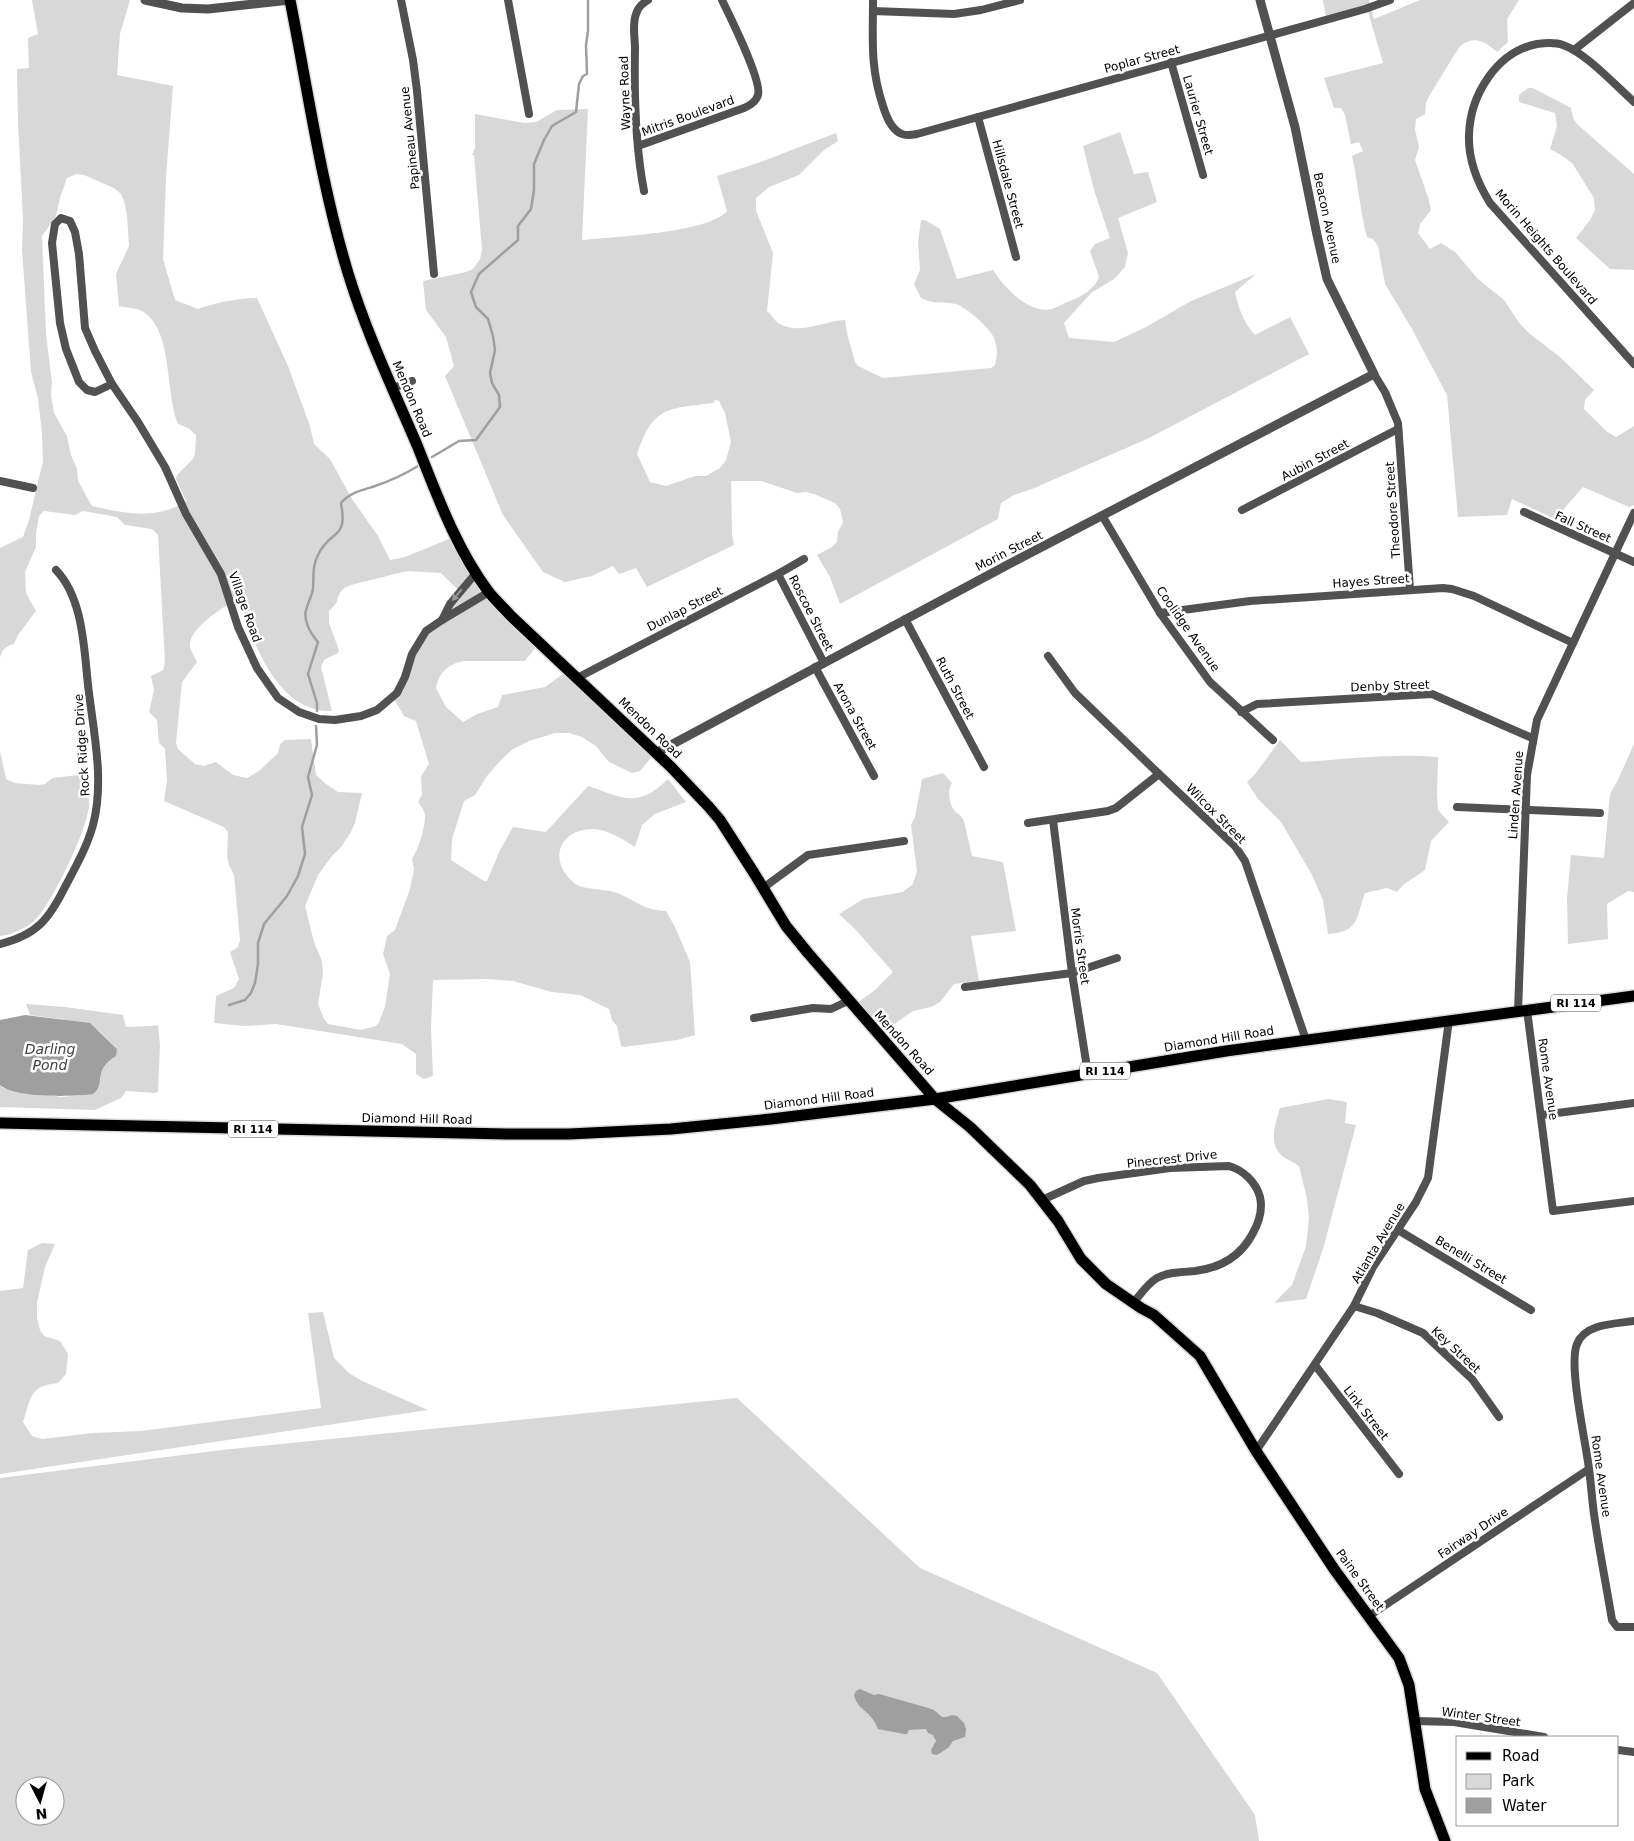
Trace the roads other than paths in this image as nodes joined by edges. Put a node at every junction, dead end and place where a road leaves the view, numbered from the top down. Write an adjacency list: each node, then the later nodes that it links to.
1 (145, 0): 2 (street)
2 (290, 0): 28 (main road, Mendon Road)
3 (401, 0): 23 (street, Papineau Avenue)
4 (508, 0): 17 (street)
5 (648, 0): 19 (street, Wayne Road)
6 (722, 0): 19 (street, Mitris Boulevard)
7 (873, 0): 12 (street)
8 (1020, 0): 12 (street)
9 (1260, 0): 13 (street, Beacon Avenue)
10 (1390, 0): 13 (street, Poplar Street)
11 (1634, 3): 14 (street)
12 (873, 11): 18 (street, Poplar Street)
13 (1269, 35): 15 (street, Poplar Street); 25 (street, Beacon Avenue)
14 (1574, 50): 16 (street, Morin Heights Boulevard); 24 (street, Morin Heights Boulevard)
15 (1171, 62): 18 (street, Poplar Street); 20 (street, Laurier Street)
16 (1634, 102)
17 (529, 114)
18 (978, 117): 22 (street, Hillsdale Street)
19 (638, 146): 21 (street, Wayne Road)
20 (1203, 174)
21 (644, 191)
22 (1016, 257)
23 (434, 274)
24 (1633, 363)
25 (1374, 374): 29 (street, Beacon Avenue); 35 (street, Morin Street)
26 (412, 381): 28 (street)
27 (112, 384): 27 (street, Village Road); 46 (street, Village Road)
28 (392, 388): 40 (main road, Mendon Road)
29 (1398, 429): 32 (street, Aubin Street); 42 (street, Theodore Street)
30 (0, 481): 31 (street)
31 (33, 488)
32 (1242, 510)
33 (1524, 512): 36 (street, Fall Street)
34 (1634, 513): 36 (street, Linden Avenue)
35 (1103, 517): 44 (street, Coolidge Avenue); 45 (street, Morin Street)
36 (1615, 553): 38 (street, Fall Street); 47 (street, Linden Avenue)
37 (804, 559): 41 (street, Dunlap Street)
38 (1634, 562)
39 (56, 570): 65 (street, Rock Ridge Drive)
40 (476, 573): 43 (main road, Mendon Road); 46 (street, Village Road, one-way to 46)
41 (778, 574): 49 (street, Roscoe Street); 50 (street, Dunlap Street)
42 (1410, 589): 44 (street, Hayes Street); 47 (street, Hayes Street)
43 (489, 592): 46 (street, Village Road); 50 (main road, Mendon Road)
44 (1160, 613): 51 (street, Coolidge Avenue)
45 (905, 619): 49 (street, Morin Street); 55 (street, Ruth Street)
46 (442, 620)
47 (1572, 643): 52 (street, Linden Avenue)
48 (1048, 656): 56 (street, Wilcox Street)
49 (820, 665): 54 (street, Morin Street); 57 (street, Arona Street)
50 (577, 678): 54 (main road, Mendon Road)
51 (1241, 712): 52 (street, Denby Street); 53 (street, Coolidge Avenue)
52 (1532, 738): 59 (street, Linden Avenue)
53 (1273, 740)
54 (656, 752): 64 (main road, Mendon Road)
55 (984, 767)
56 (1159, 774): 61 (street); 74 (street, Wilcox Street)
57 (874, 776)
58 (1457, 807): 59 (street)
59 (1525, 810): 60 (street); 71 (street, Linden Avenue)
60 (1600, 813)
61 (1053, 820): 62 (street); 67 (street, Morris Street)
62 (1028, 823)
63 (904, 841): 64 (street)
64 (763, 888): 70 (main road, Mendon Road)
65 (0, 944)
66 (1117, 958): 67 (street)
67 (1072, 973): 68 (street); 75 (street, Morris Street)
68 (965, 987)
69 (1634, 996): 71 (main road, Diamond Hill Road / RI 114)
70 (848, 1000): 72 (street); 76 (main road, Mendon Road)
71 (1523, 1010): 73 (main road, Diamond Hill Road / RI 114); 78 (street, Rome Avenue)
72 (754, 1018)
73 (1449, 1020): 74 (main road, Diamond Hill Road / RI 114); 82 (street, Atlanta Avenue)
74 (1306, 1040): 75 (main road, Diamond Hill Road / RI 114)
75 (1088, 1074): 76 (main road, Diamond Hill Road / RI 114)
76 (935, 1099): 79 (main road, Diamond Hill Road / RI 114); 80 (main road, Mendon Road)
77 (1634, 1103): 78 (street)
78 (1542, 1115): 81 (street, Rome Avenue)
79 (0, 1123)
80 (1042, 1200): 83 (main road, Mendon Road); 83 (street, Pinecrest Drive)
81 (1634, 1201)
82 (1398, 1230): 84 (street, Atlanta Avenue); 85 (street, Benelli Street)
83 (1133, 1302): 87 (main road, Mendon Road)
84 (1354, 1306): 88 (street, Atlanta Avenue); 89 (street, Key Street)
85 (1531, 1310)
86 (1634, 1321): 91 (street, Rome Avenue)
87 (1200, 1356): 90 (main road, Paine Street)
88 (1315, 1365): 90 (street, Atlanta Avenue); 92 (street, Link Street)
89 (1499, 1417)
90 (1256, 1452): 93 (main road, Paine Street)
91 (1589, 1469): 93 (street, Fairway Drive); 94 (street, Rome Avenue)
92 (1399, 1474)
93 (1369, 1616): 95 (main road, Paine Street)
94 (1634, 1627)
95 (1415, 1721): 96 (street, Winter Street); 99 (main road, Paine Street)
96 (1538, 1736)
97 (1619, 1750): 98 (street)
98 (1634, 1752)
99 (1445, 1841)

